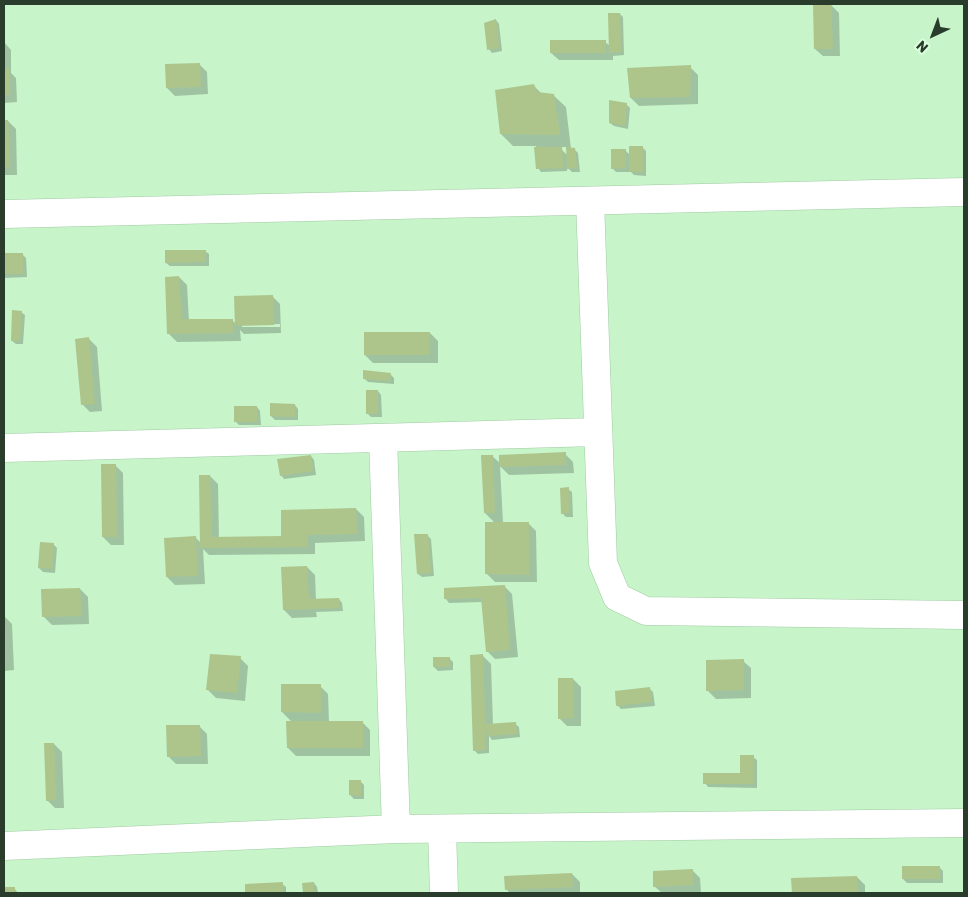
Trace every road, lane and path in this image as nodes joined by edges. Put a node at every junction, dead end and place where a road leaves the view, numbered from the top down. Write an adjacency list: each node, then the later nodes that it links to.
1 (964, 192): 2 (street)
2 (590, 201): 3 (street); 4 (street)
3 (4, 214)
4 (598, 432): 5 (street); 7 (street)
5 (384, 438): 6 (street); 9 (street)
6 (4, 448)
7 (964, 615)
8 (964, 823): 10 (street)
9 (396, 830): 10 (street); 11 (street)
10 (442, 830): 12 (street)
11 (4, 846)
12 (444, 893)

